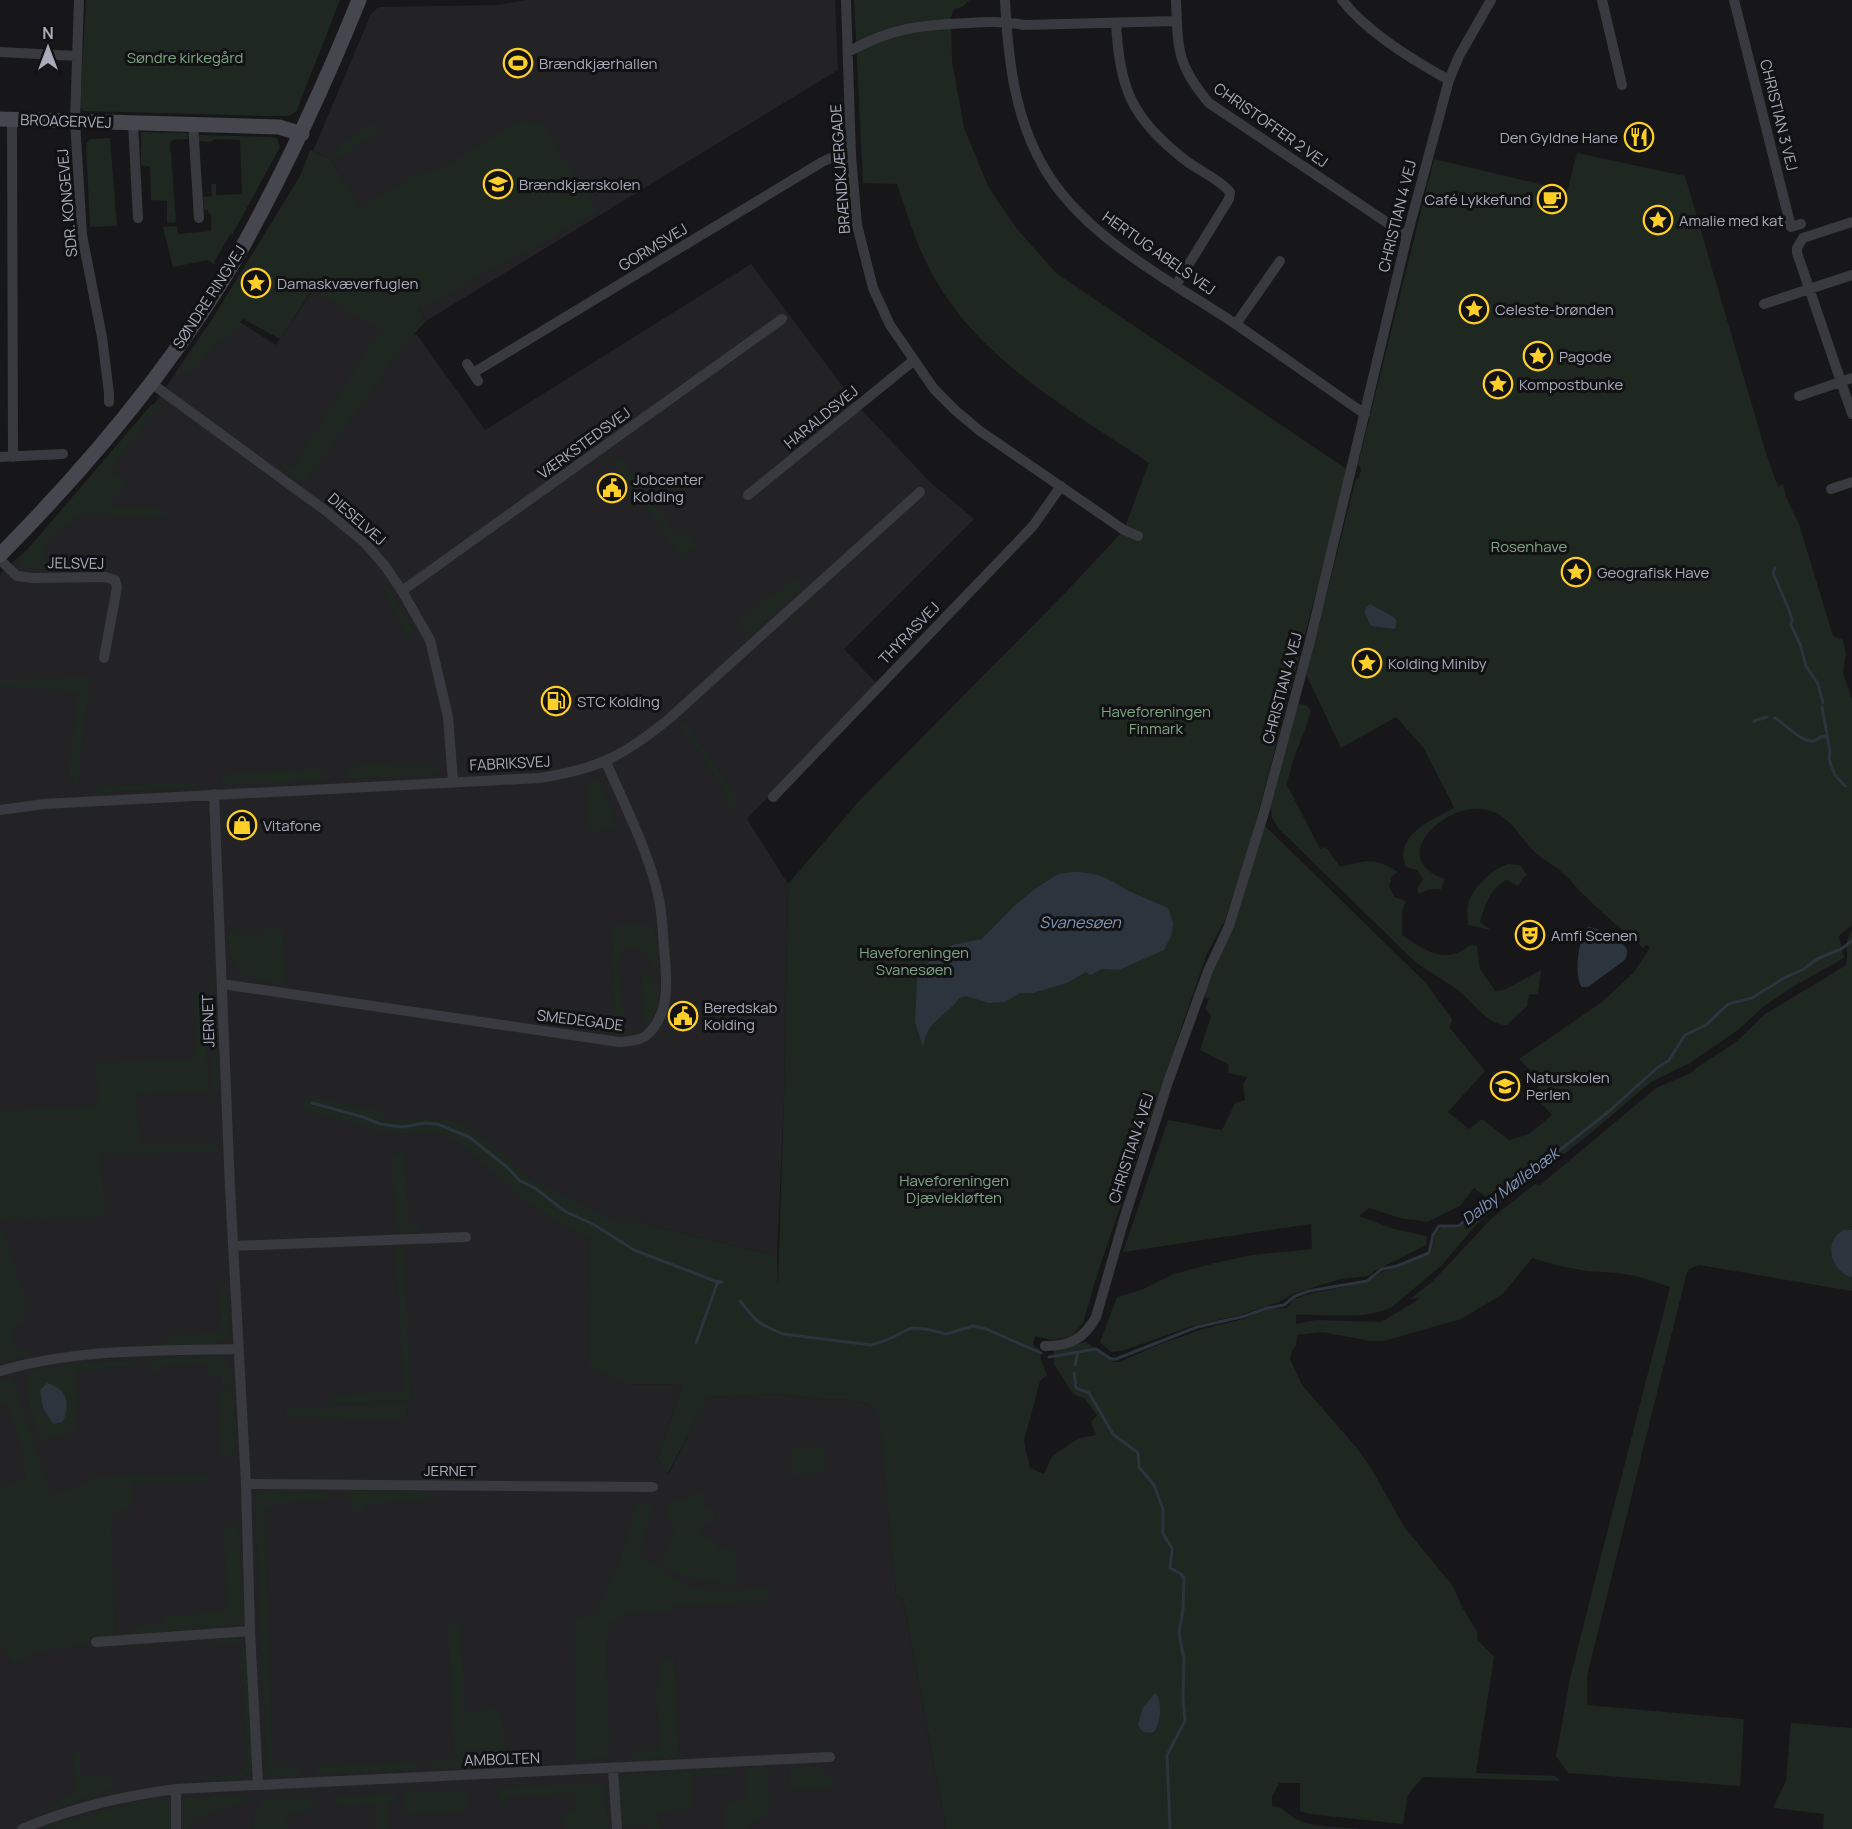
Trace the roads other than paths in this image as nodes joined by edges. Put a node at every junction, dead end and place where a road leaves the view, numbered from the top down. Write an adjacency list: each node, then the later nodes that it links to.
1 (79, 0): 15 (street, SDR. KONGEVEJ)
2 (359, 0): 22 (main road, SØNDRE RINGVEJ)
3 (846, 0): 14 (street, BRÆNDKJÆRGADE)
4 (1005, 0): 10 (street, HERTUG ABELS VEJ)
5 (1176, 0): 11 (street, CHRISTOFFER 2 VEJ)
6 (1342, 0): 16 (street)
7 (1491, 0): 16 (street, CHRISTIAN 4 VEJ)
8 (1602, 0): 17 (street)
9 (1734, 0): 27 (street, CHRISTIAN 3 VEJ)
10 (1006, 21): 12 (street); 14 (street); 31 (street, HERTUG ABELS VEJ)
11 (1177, 21): 12 (street); 28 (street, CHRISTOFFER 2 VEJ)
12 (1116, 23): 31 (street)
13 (0, 52): 15 (street)
14 (848, 52): 23 (street, BRÆNDKJÆRGADE)
15 (77, 56): 19 (street, SDR. KONGEVEJ)
16 (1449, 80): 28 (street, CHRISTIAN 4 VEJ)
17 (1622, 85)
18 (6, 119): 19 (main road, BROAGERVEJ); 47 (street)
19 (75, 121): 20 (main road, BROAGERVEJ); 42 (street, SDR. KONGEVEJ)
20 (133, 123): 21 (main road, BROAGERVEJ); 24 (street, BROAGERVEJ)
21 (193, 124): 22 (main road, BROAGERVEJ); 25 (street)
22 (302, 134): 40 (main road, SØNDRE RINGVEJ)
23 (851, 156): 36 (street, BRÆNDKJÆRGADE); 37 (street, GORMSVEJ)
24 (138, 218)
25 (199, 218)
26 (1852, 222): 32 (street)
27 (1801, 224)
28 (1407, 236): 43 (street, CHRISTIAN 4 VEJ)
29 (1280, 261): 35 (street)
30 (1852, 274): 32 (street)
31 (1176, 285): 35 (street, HERTUG ABELS VEJ)
32 (1809, 289): 33 (street); 39 (street)
33 (1764, 304)
34 (782, 319): 56 (street, VÆRKSTEDSVEJ)
35 (1236, 324): 43 (street, HERTUG ABELS VEJ)
36 (913, 361): 49 (street, BRÆNDKJÆRGADE); 52 (street, HARALDSVEJ)
37 (473, 373)
38 (1852, 378): 39 (street)
39 (1841, 382): 41 (street); 44 (street)
40 (150, 384): 54 (main road, SØNDRE RINGVEJ); 56 (street, DIESELVEJ)
41 (1799, 396)
42 (109, 402)
43 (1365, 414): 66 (street, CHRISTIAN 4 VEJ)
44 (1852, 414)
45 (63, 454): 47 (street)
46 (0, 457): 47 (street)
47 (13, 457)
48 (1852, 482): 50 (street)
49 (1061, 486): 53 (street, BRÆNDKJÆRGADE); 61 (street, THYRASVEJ)
50 (1831, 489)
51 (920, 492): 58 (street, FABRIKSVEJ)
52 (748, 495)
53 (1138, 536)
54 (0, 555)
55 (0, 560): 57 (street, JELSVEJ)
56 (402, 591): 59 (street, DIESELVEJ)
57 (104, 658)
58 (606, 762): 59 (street, FABRIKSVEJ); 63 (street, SMEDEGADE)
59 (453, 781): 60 (street, FABRIKSVEJ)
60 (214, 794): 62 (street, FABRIKSVEJ); 63 (street, JERNET)
61 (773, 797)
62 (0, 810)
63 (222, 984): 65 (street, JERNET)
64 (466, 1237): 65 (street)
65 (233, 1246): 67 (street, JERNET)
66 (1045, 1346)
67 (238, 1349): 68 (street); 69 (street, JERNET)
68 (0, 1371)
69 (246, 1484): 70 (street, JERNET); 71 (street, JERNET)
70 (653, 1486)
71 (250, 1631): 72 (street); 75 (street, JERNET)
72 (96, 1642)
73 (830, 1757): 74 (street, AMBOLTEN)
74 (613, 1769): 75 (street, AMBOLTEN); 79 (street)
75 (258, 1784): 76 (street, AMBOLTEN)
76 (176, 1790): 77 (street, AMBOLTEN); 78 (street)
77 (22, 1829)
78 (176, 1829)
79 (616, 1829)

